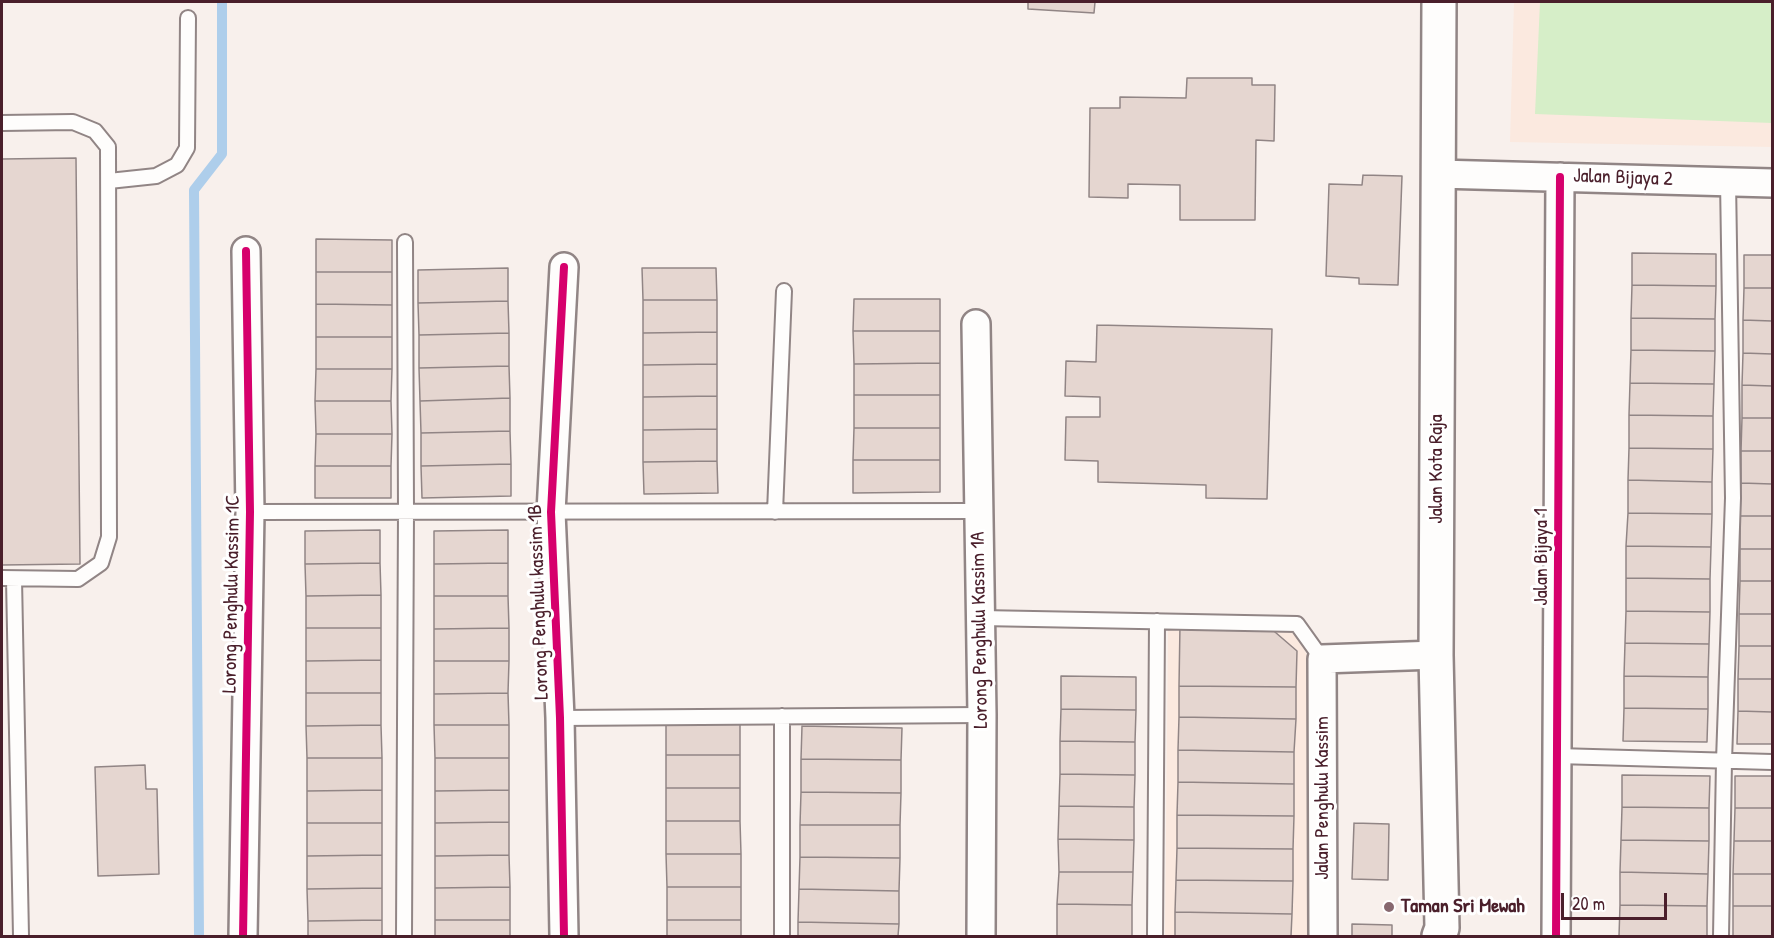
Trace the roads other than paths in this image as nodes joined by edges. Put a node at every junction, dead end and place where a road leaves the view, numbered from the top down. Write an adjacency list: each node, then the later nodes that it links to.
1 (1439, 2): 4 (main road, Jalan Kota Raja)
2 (188, 18): 6 (lane)
3 (2, 123): 6 (lane)
4 (1438, 174): 5 (street, Jalan Bijaya 2); 22 (main road, Jalan Kota Raja)
5 (1560, 177): 7 (street, Jalan Bijaya 2); 27 (street, Jalan Bijaya 1)
6 (109, 181): 19 (lane)
7 (1728, 181): 8 (street, Jalan Bijaya 2); 28 (lane)
8 (1773, 183)
9 (405, 242): 16 (lane)
10 (246, 251): 15 (street, Lorong Penghulu Kassim 1C)
11 (564, 267): 17 (street, Lorong Penghulu kassim 1B)
12 (783, 291): 18 (lane)
13 (976, 324): 14 (street, Lorong Penghulu Kassim 1A)
14 (979, 511): 18 (lane); 20 (street, Lorong Penghulu Kassim 1A)
15 (250, 512): 16 (lane); 32 (street, Lorong Penghulu Kassim 1C)
16 (406, 512): 17 (lane); 33 (lane)
17 (551, 512): 18 (lane); 26 (street, Lorong Penghulu kassim 1B)
18 (775, 512)
19 (8, 579): 31 (lane)
20 (981, 618): 21 (lane); 24 (street, Lorong Penghulu Kassim 1A)
21 (1157, 621): 23 (lane); 37 (lane)
22 (1436, 655): 23 (street); 30 (main road, Jalan Kota Raja)
23 (1322, 659): 38 (street, Jalan Penghulu Kassim)
24 (982, 715): 25 (lane); 36 (street, Lorong Penghulu Kassim 1A)
25 (782, 716): 26 (lane); 35 (lane)
26 (560, 718): 34 (street, Lorong Penghulu kassim 1B)
27 (1557, 756): 28 (lane); 39 (street, Jalan Bijaya 1)
28 (1724, 761): 29 (lane); 40 (lane)
29 (1773, 762)
30 (1442, 934)
31 (21, 936)
32 (243, 936)
33 (404, 936)
34 (564, 936)
35 (782, 936)
36 (981, 936)
37 (1155, 936)
38 (1323, 936)
39 (1556, 936)
40 (1721, 936)

